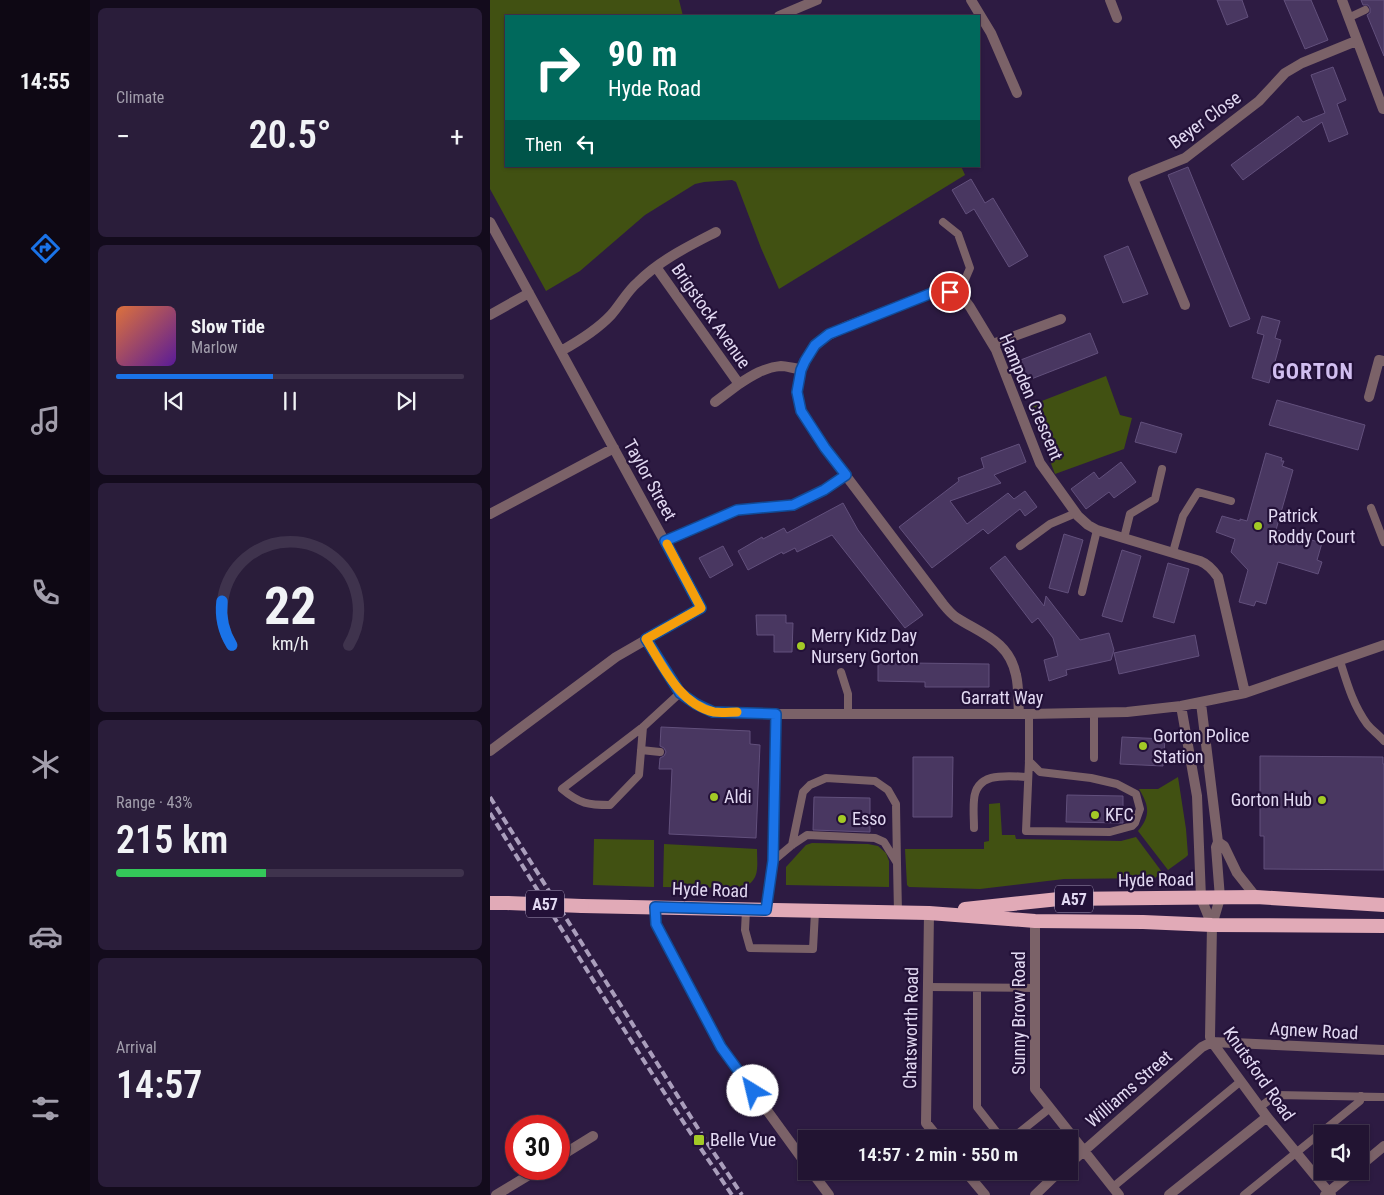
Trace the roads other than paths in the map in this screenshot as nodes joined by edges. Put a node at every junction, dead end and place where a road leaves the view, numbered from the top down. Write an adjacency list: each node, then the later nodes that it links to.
1 (817, 0): 6 (street)
2 (970, 0): 7 (street)
3 (1110, 0): 9 (street)
4 (1342, 0): 10 (street)
5 (1365, 10): 10 (lane)
6 (780, 15)
7 (980, 15)
8 (980, 16): 13 (street)
9 (1117, 18)
10 (1348, 18): 11 (street)
11 (1356, 41): 12 (street); 21 (street, Beyer Close)
12 (1379, 84): 14 (street)
13 (1017, 93)
14 (1383, 108)
15 (490, 222): 19 (street, Taylor Street)
16 (943, 222): 20 (lane)
17 (716, 232): 18 (street)
18 (656, 267): 25 (street); 28 (street, Brigstock Avenue)
19 (529, 293): 22 (street); 25 (street, Taylor Street)
20 (958, 296): 24 (street, Hampden Crescent); 27 (street)
21 (1185, 305)
22 (490, 315)
23 (1061, 319): 24 (street)
24 (993, 344): 36 (street, Hampden Crescent)
25 (562, 351): 31 (street, Taylor Street)
26 (1384, 361): 29 (street)
27 (801, 370): 28 (street, Brigstock Avenue); 33 (street)
28 (739, 384): 30 (street, Brigstock Avenue)
29 (1369, 398)
30 (716, 402)
31 (614, 448): 37 (street); 40 (street, Taylor Street)
32 (1162, 470): 39 (lane)
33 (846, 475): 40 (street); 56 (street)
34 (1232, 502): 43 (lane)
35 (1372, 508): 41 (lane)
36 (1076, 513): 38 (street, Hampden Crescent); 42 (lane)
37 (490, 514)
38 (1097, 530): 39 (street, Hampden Crescent); 44 (lane)
39 (1124, 538): 43 (street, Hampden Crescent)
40 (665, 541): 45 (street, Taylor Street)
41 (1384, 542)
42 (1020, 546)
43 (1173, 552): 50 (street, Hampden Crescent)
44 (1082, 592)
45 (646, 639): 49 (street, Garratt Way); 59 (street, Taylor Street)
46 (1384, 645): 47 (street, Garratt Way)
47 (1340, 661): 50 (street, Garratt Way); 58 (lane)
48 (841, 672): 55 (lane)
49 (680, 693): 54 (street, Garratt Way); 57 (lane)
50 (1245, 693): 51 (street, Garratt Way)
51 (1201, 703): 52 (street, Garratt Way); 66 (street)
52 (1181, 706): 53 (street, Garratt Way); 72 (street)
53 (1094, 713): 56 (street, Garratt Way); 62 (lane)
54 (776, 714): 55 (street, Garratt Way); 68 (street)
55 (848, 714): 56 (street, Garratt Way)
56 (1024, 714): 63 (lane)
57 (643, 727): 60 (lane); 60 (lane)
58 (1384, 741)
59 (492, 749)
60 (641, 750): 61 (lane)
61 (660, 752)
62 (1094, 758)
63 (1029, 761): 64 (lane); 64 (lane)
64 (1028, 777): 65 (lane)
65 (974, 828)
66 (1218, 842): 71 (street); 73 (street)
67 (792, 845): 68 (lane); 69 (lane); 69 (lane)
68 (773, 861): 79 (street)
69 (897, 863): 81 (lane)
70 (490, 894): 75 (lane)
71 (1256, 897): 73 (highway, Hyde Road / A57); 76 (highway, Hyde Road / A57)
72 (1201, 898): 73 (highway, Hyde Road / A57); 82 (highway, Hyde Road / A57); 84 (street)
73 (1220, 898): 84 (street)
74 (490, 903): 75 (highway, Hyde Road / A57)
75 (507, 903): 77 (highway, Hyde Road / A57, bridge)
76 (1384, 904)
77 (655, 907): 78 (highway, Hyde Road / A57); 104 (street)
78 (746, 910): 79 (highway, Hyde Road / A57); 80 (lane)
79 (766, 910): 80 (highway, Hyde Road / A57)
80 (815, 912): 81 (highway, Hyde Road / A57)
81 (898, 913): 82 (highway, Hyde Road / A57)
82 (929, 913): 83 (highway, Hyde Road / A57); 86 (street, Chatsworth Road)
83 (1035, 921): 84 (highway, Hyde Road / A57); 88 (street, Sunny Brow Road)
84 (1212, 924): 85 (highway, Hyde Road / A57); 89 (street, Knutsford Road)
85 (1384, 926)
86 (928, 987): 87 (lane); 97 (street, Chatsworth Road)
87 (977, 988): 88 (lane); 98 (lane)
88 (1035, 988): 95 (street, Sunny Brow Road)
89 (1212, 1042): 90 (street, Agnew Road); 91 (street, Knutsford Road); 103 (street, Williams Street)
90 (1384, 1050)
91 (1241, 1081): 94 (street, Knutsford Road); 113 (lane)
92 (1361, 1096): 93 (lane); 94 (lane); 105 (lane)
93 (1384, 1097)
94 (1260, 1107): 96 (street, Knutsford Road)
95 (1050, 1108): 99 (lane); 103 (street, Sunny Brow Road)
96 (1267, 1117): 105 (street, Knutsford Road); 119 (street)
97 (932, 1130)
98 (995, 1130)
99 (1022, 1130)
100 (593, 1136): 102 (street)
101 (1384, 1146): 107 (street)
102 (570, 1150)
103 (1083, 1150): 106 (street, Williams Street); 113 (street, Sunny Brow Road)
104 (798, 1153)
105 (1296, 1153): 114 (street, Knutsford Road); 120 (lane)
106 (1078, 1155)
107 (1369, 1158)
108 (521, 1180): 115 (street)
109 (818, 1180): 116 (street)
110 (974, 1180): 117 (street)
111 (1051, 1180): 118 (street)
112 (1344, 1180): 114 (street)
113 (1116, 1191)
114 (1328, 1194)
115 (496, 1195)
116 (829, 1195)
117 (985, 1195)
118 (1035, 1195)
119 (1169, 1195)
120 (1244, 1195)

